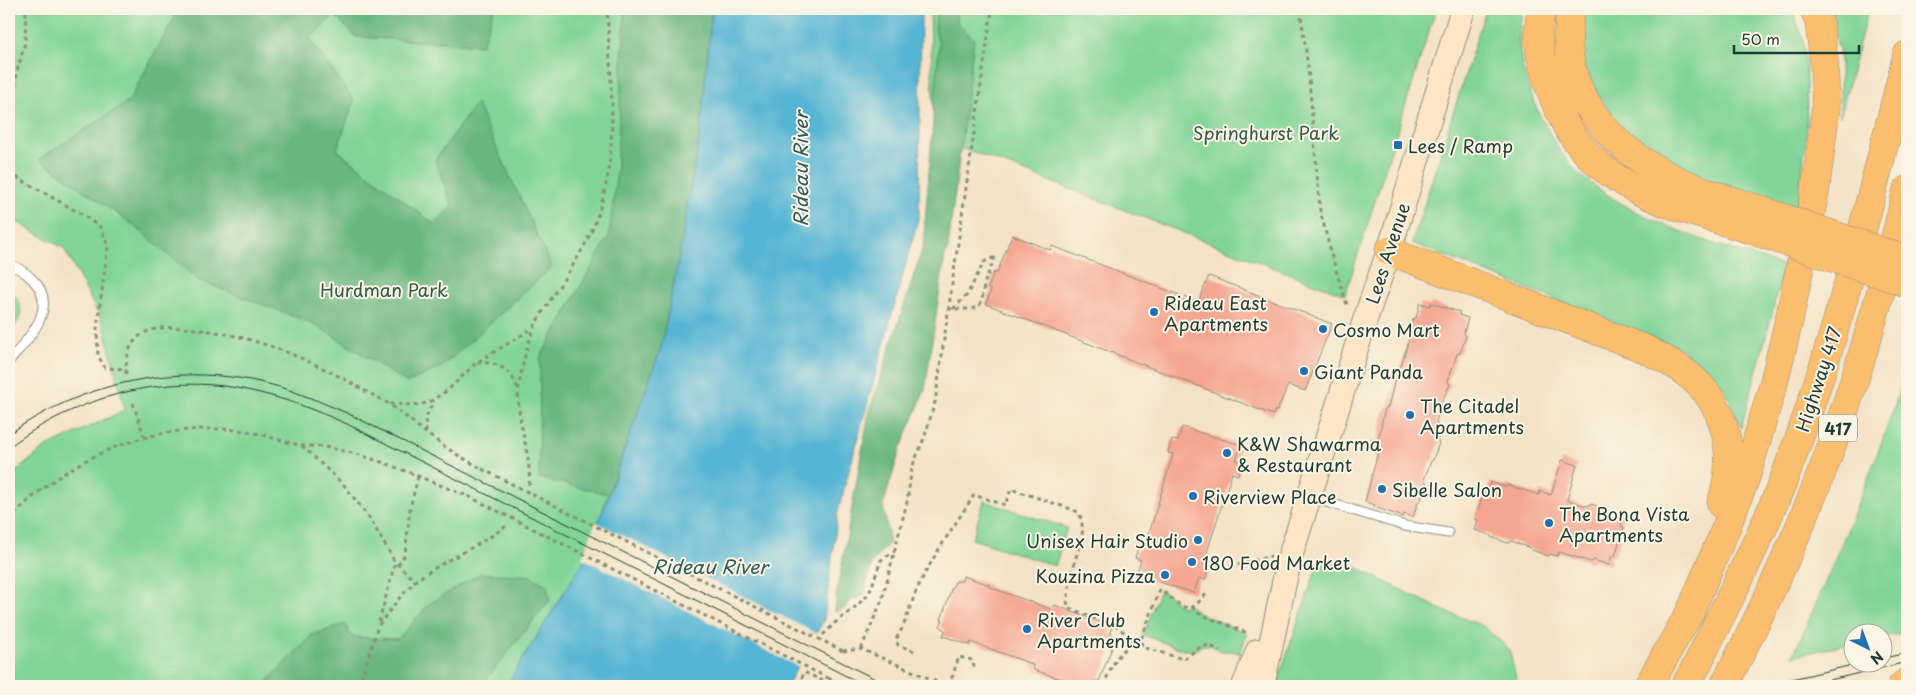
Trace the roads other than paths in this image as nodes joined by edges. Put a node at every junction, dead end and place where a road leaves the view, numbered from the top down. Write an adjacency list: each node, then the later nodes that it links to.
1 (1463, 9): 8 (main road, Lees Avenue)
2 (1540, 9): 7 (highway)
3 (1571, 9): 7 (highway)
4 (1814, 9): 20 (highway)
5 (1907, 55): 16 (highway, Highway 417 / 417)
6 (1907, 190): 21 (highway, 417)
7 (1745, 216): 9 (highway, bridge); 11 (highway, bridge)
8 (1388, 251): 13 (main road, Lees Avenue); 20 (highway)
9 (1907, 260)
10 (9, 265): 12 (lane)
11 (1907, 283)
12 (9, 362)
13 (1310, 496): 14 (lane); 15 (main road, Lees Avenue)
14 (1448, 533)
15 (1283, 584): 18 (main road, Lees Avenue); 19 (main road, Lees Avenue)
16 (1691, 676)
17 (1907, 682): 22 (highway)
18 (1244, 686)
19 (1262, 686)
20 (1648, 686)
21 (1724, 686)
22 (1902, 686)

